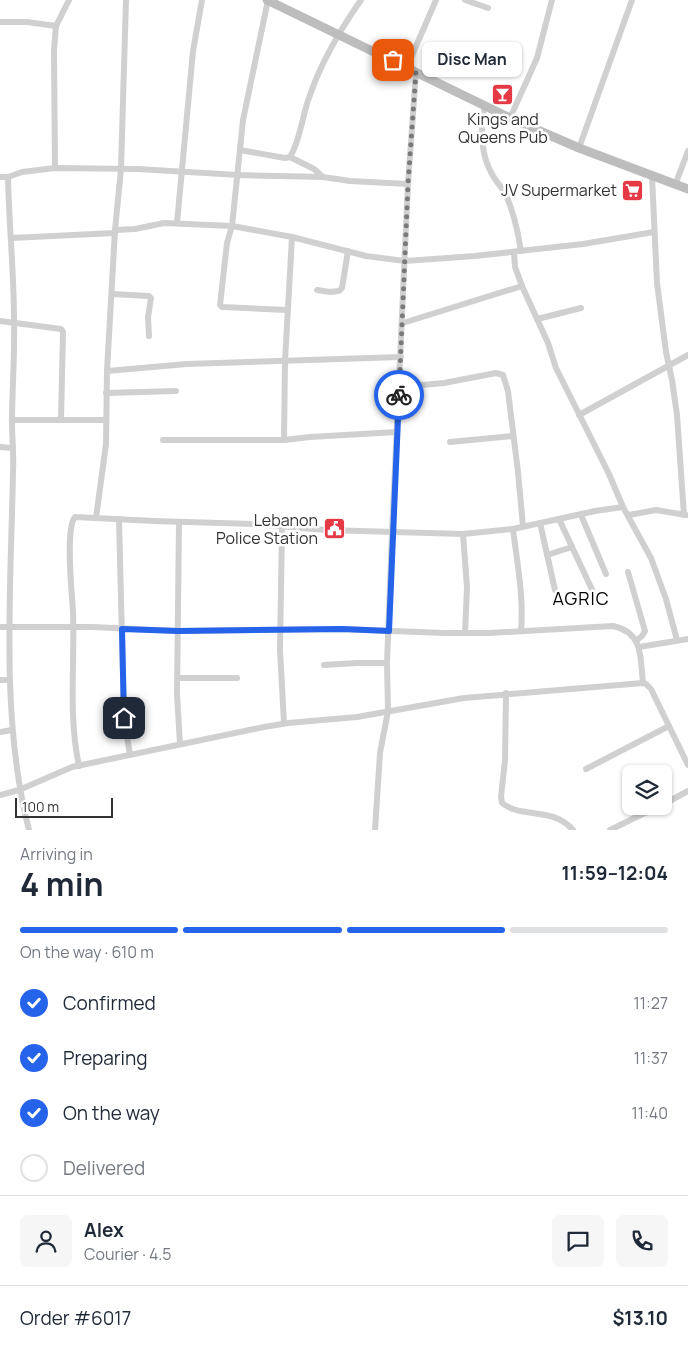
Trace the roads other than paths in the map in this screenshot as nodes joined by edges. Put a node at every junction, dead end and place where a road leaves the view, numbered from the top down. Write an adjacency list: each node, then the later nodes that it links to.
1 (69, 0): 12 (street)
2 (126, 0): 23 (street)
3 (202, 0): 24 (street)
4 (268, 0): 13 (main road); 19 (street)
5 (361, 0): 13 (street)
6 (436, 0): 14 (street)
7 (465, 0): 10 (street)
8 (552, 0): 17 (street)
9 (632, 0): 18 (street)
10 (488, 8)
11 (0, 22): 12 (street)
12 (56, 26): 22 (street)
13 (339, 34): 14 (main road); 21 (street)
14 (407, 67): 15 (main road)
15 (416, 72): 16 (main road); 30 (street)
16 (485, 105): 17 (main road); 39 (street)
17 (510, 118): 18 (main road)
18 (579, 148): 26 (main road)
19 (240, 150): 21 (street); 25 (street)
20 (688, 151): 31 (street)
21 (290, 157): 29 (street)
22 (56, 168): 23 (street); 28 (street)
23 (121, 169): 24 (street); 35 (street)
24 (181, 170): 25 (street); 33 (street)
25 (238, 175): 29 (street); 34 (street)
26 (652, 176): 31 (main road); 36 (street)
27 (0, 177): 28 (street)
28 (8, 177): 38 (street)
29 (323, 177): 30 (street)
30 (408, 184): 42 (street)
31 (675, 185): 32 (main road)
32 (688, 190)
33 (177, 223): 34 (street); 35 (street)
34 (232, 226): 37 (street); 47 (street)
35 (115, 232): 38 (street); 45 (street)
36 (654, 232): 39 (street); 56 (street)
37 (292, 237): 40 (street); 47 (street)
38 (11, 238): 50 (street)
39 (521, 251): 41 (street)
40 (348, 252): 42 (street); 44 (street)
41 (514, 252): 42 (street); 43 (street)
42 (405, 261): 51 (street)
43 (522, 286): 48 (street); 51 (street)
44 (317, 290)
45 (112, 294): 52 (street); 57 (street)
46 (581, 308): 48 (street)
47 (287, 310): 55 (street)
48 (537, 319): 61 (street)
49 (0, 321): 50 (street)
50 (14, 322): 62 (street); 63 (street)
51 (403, 323): 54 (street)
52 (149, 336)
53 (688, 355): 56 (street)
54 (401, 357): 55 (street); 58 (street)
55 (285, 361): 57 (street); 68 (street)
56 (668, 366): 61 (street); 72 (street)
57 (107, 371): 60 (street)
58 (399, 387): 65 (street); 66 (street)
59 (176, 391): 60 (street)
60 (106, 394): 64 (street)
61 (579, 415): 73 (street)
62 (12, 420): 63 (street); 71 (street)
63 (61, 420): 64 (street)
64 (106, 420): 77 (street)
65 (397, 432): 68 (street); 85 (street)
66 (513, 436): 69 (street); 82 (street)
67 (164, 440): 68 (street)
68 (284, 440)
69 (450, 442)
70 (0, 448): 71 (street)
71 (13, 448): 94 (street)
72 (685, 465): 76 (street)
73 (623, 507): 74 (street); 75 (street)
74 (581, 515): 79 (street); 90 (street)
75 (628, 515): 76 (street); 103 (street)
76 (686, 515)
77 (96, 518): 78 (street); 95 (street)
78 (119, 519): 80 (street); 96 (street)
79 (559, 519): 81 (street); 87 (street)
80 (179, 522): 83 (street); 98 (street)
81 (540, 523): 82 (street); 88 (street)
82 (523, 526): 84 (street)
83 (282, 527): 85 (street); 97 (street)
84 (513, 529): 86 (street); 100 (street)
85 (392, 533): 86 (street); 99 (street)
86 (463, 534): 101 (street)
87 (572, 547): 88 (street); 92 (street)
88 (547, 555): 91 (street)
89 (628, 572): 104 (street)
90 (606, 574)
91 (555, 590)
92 (594, 596)
93 (0, 627): 94 (street)
94 (9, 627): 95 (street); 110 (street)
95 (72, 628): 96 (street); 121 (street)
96 (122, 629): 98 (street); 119 (street)
97 (281, 630): 98 (street); 99 (street); 114 (street)
98 (178, 631): 107 (street)
99 (389, 631): 101 (street); 105 (street)
100 (521, 631): 101 (street); 104 (street)
101 (465, 633)
102 (688, 639): 103 (street)
103 (677, 640): 104 (street)
104 (638, 643): 111 (street)
105 (387, 663): 106 (street); 113 (street)
106 (324, 665)
107 (178, 678): 108 (street); 118 (street)
108 (237, 678)
109 (0, 680): 110 (street)
110 (9, 680): 116 (street)
111 (643, 683): 112 (street); 115 (street)
112 (506, 693): 113 (street); 130 (street)
113 (388, 711): 114 (street); 129 (street)
114 (284, 723): 118 (street)
115 (669, 726): 120 (street); 122 (street)
116 (12, 730): 117 (street); 123 (street)
117 (0, 732)
118 (180, 744): 119 (street)
119 (130, 755): 121 (street)
120 (688, 765)
121 (79, 766): 123 (street)
122 (586, 769)
123 (19, 790): 125 (street); 128 (street)
124 (688, 791): 126 (street)
125 (0, 795)
126 (672, 800)
127 (641, 815): 131 (street)
128 (29, 830)
129 (375, 830)
130 (573, 830)
131 (610, 830)

